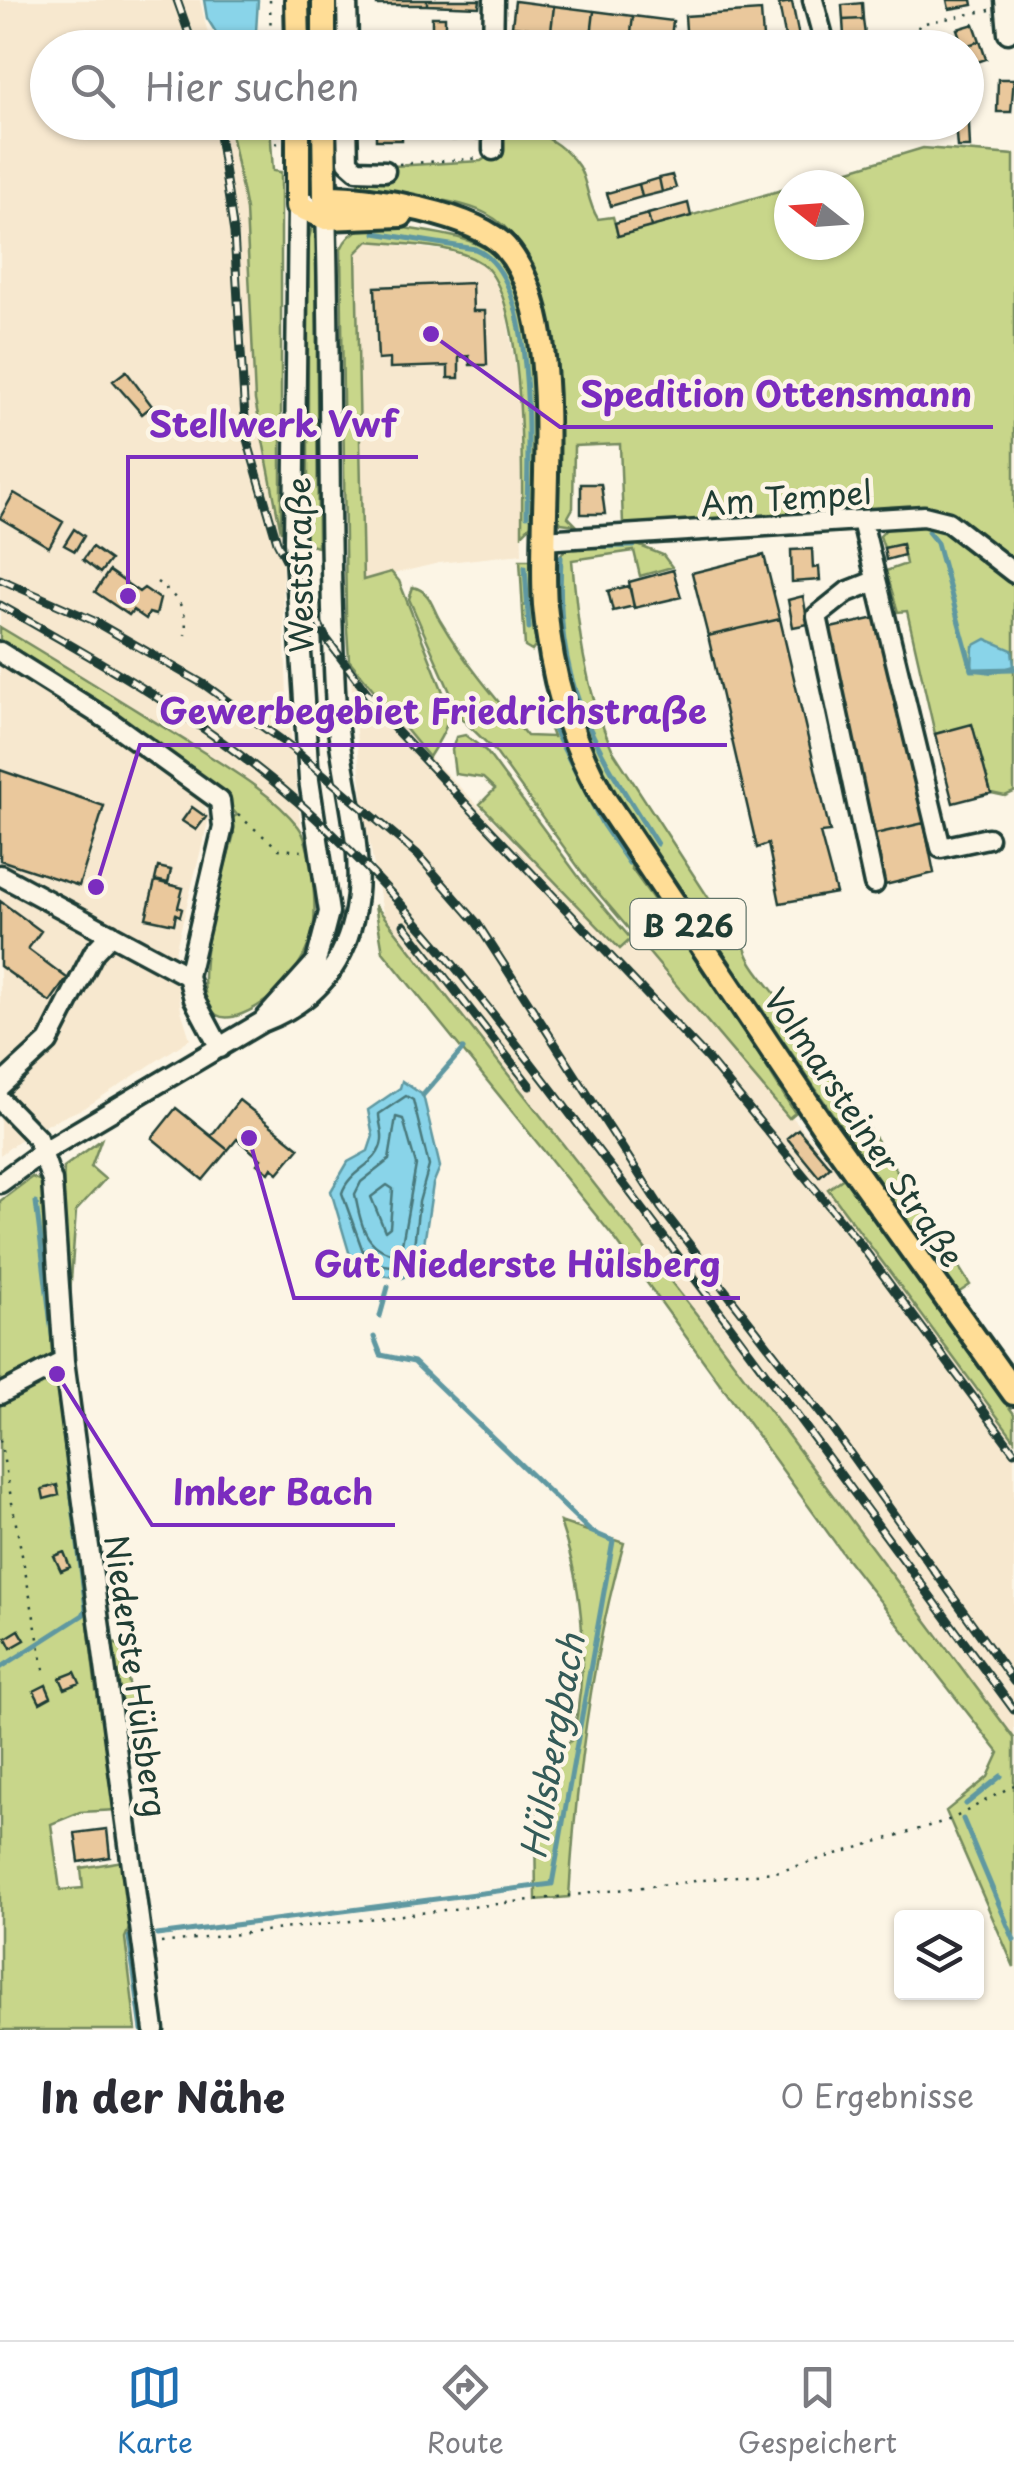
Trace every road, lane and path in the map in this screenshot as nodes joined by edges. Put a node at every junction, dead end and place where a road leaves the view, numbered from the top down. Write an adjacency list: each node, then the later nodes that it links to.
1 (270, 0): 8 (path)
2 (297, 0): 9 (main road)
3 (324, 0): 10 (main road)
4 (346, 0): 11 (street)
5 (494, 0): 12 (street)
6 (813, 0): 13 (street)
7 (1006, 4): 14 (path); 15 (street)
8 (270, 30)
9 (298, 30)
10 (324, 30)
11 (347, 30)
12 (493, 30)
13 (821, 30)
14 (916, 30)
15 (1008, 34)
16 (298, 140): 22 (main road, Weststraße)
17 (324, 140): 23 (main road, Weststraße)
18 (347, 140): 21 (street)
19 (494, 140): 20 (street)
20 (494, 150): 21 (path)
21 (384, 170)
22 (298, 206): 23 (main road, Volmarsteiner Straße / B 226); 38 (street, Weststraße)
23 (326, 208): 25 (main road, Volmarsteiner Straße / B 226); 38 (street, Weststraße)
24 (862, 522): 25 (street, Am Tempel); 26 (street, Am Tempel); 28 (street)
25 (543, 540): 45 (main road, Volmarsteiner Straße / B 226)
26 (1014, 574)
27 (157, 582): 29 (path)
28 (874, 582): 32 (street); 35 (street)
29 (185, 636)
30 (0, 652): 31 (street)
31 (224, 810): 33 (path); 37 (street)
32 (988, 838)
33 (308, 851)
34 (0, 875): 36 (street)
35 (874, 884)
36 (111, 934): 37 (street); 40 (street)
37 (182, 972): 39 (street)
38 (262, 1022): 39 (street, Weststraße)
39 (220, 1048): 42 (street, Weststraße)
40 (0, 1086)
41 (0, 1100): 42 (street, Niederste Hülsberg)
42 (41, 1152): 43 (street, Weststraße); 44 (street, Niederste Hülsberg)
43 (0, 1184)
44 (58, 1364): 46 (street); 50 (street, Niederste Hülsberg)
45 (1014, 1393)
46 (0, 1394)
47 (0, 1440): 48 (path)
48 (45, 1675)
49 (1014, 1785): 50 (path)
50 (144, 1946): 51 (street, Niederste Hülsberg)
51 (154, 2030)

